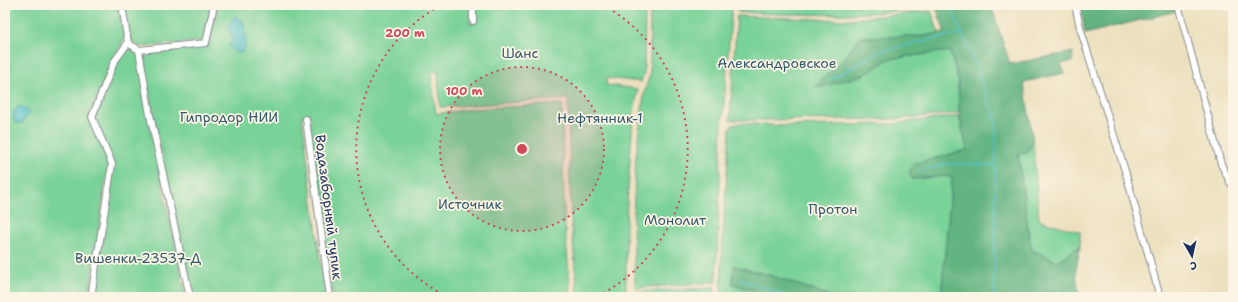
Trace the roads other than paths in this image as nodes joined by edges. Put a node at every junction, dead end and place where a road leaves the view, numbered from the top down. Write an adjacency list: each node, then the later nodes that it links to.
1 (122, 5): 7 (street)
2 (214, 5): 8 (street)
3 (473, 5): 6 (street)
4 (1075, 5): 14 (street)
5 (1178, 5): 10 (street)
6 (473, 21)
7 (128, 43): 8 (street); 11 (street)
8 (139, 50): 12 (street)
9 (306, 119): 13 (street, Водазаборный тупик)
10 (1233, 185)
11 (91, 297)
12 (190, 297)
13 (330, 297)
14 (1160, 297)

